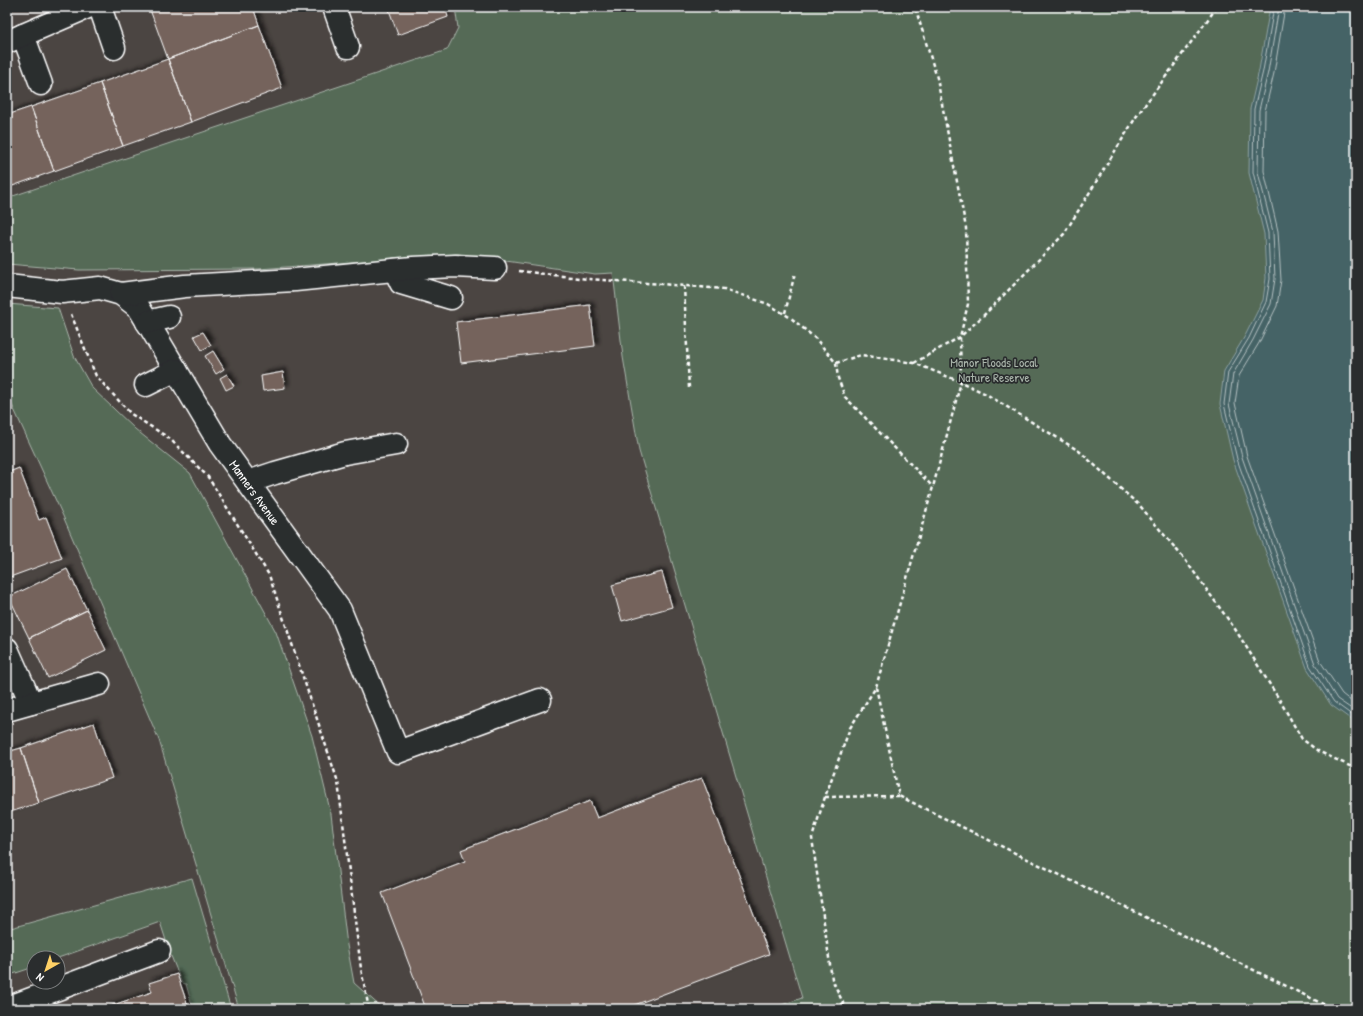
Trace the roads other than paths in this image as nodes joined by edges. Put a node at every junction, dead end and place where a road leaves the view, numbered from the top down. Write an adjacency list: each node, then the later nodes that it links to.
1 (88, 7): 4 (street)
2 (100, 7): 6 (street)
3 (334, 7): 5 (street)
4 (15, 38): 7 (street)
5 (348, 47)
6 (114, 48)
7 (41, 84)
8 (494, 268): 9 (street)
9 (395, 270): 11 (street); 12 (street)
10 (7, 286): 11 (street, Manners Avenue)
11 (121, 294): 14 (street, Manners Avenue)
12 (451, 298)
13 (170, 317): 14 (street)
14 (147, 322): 15 (street, Manners Avenue)
15 (176, 370): 16 (street); 18 (street, Manners Avenue)
16 (146, 385)
17 (396, 444): 18 (street)
18 (248, 482): 21 (street, Manners Avenue)
19 (7, 650): 22 (street)
20 (99, 684): 22 (street)
21 (540, 700)
22 (31, 703): 23 (street)
23 (7, 710)
24 (159, 951): 25 (street)
25 (7, 1008)

